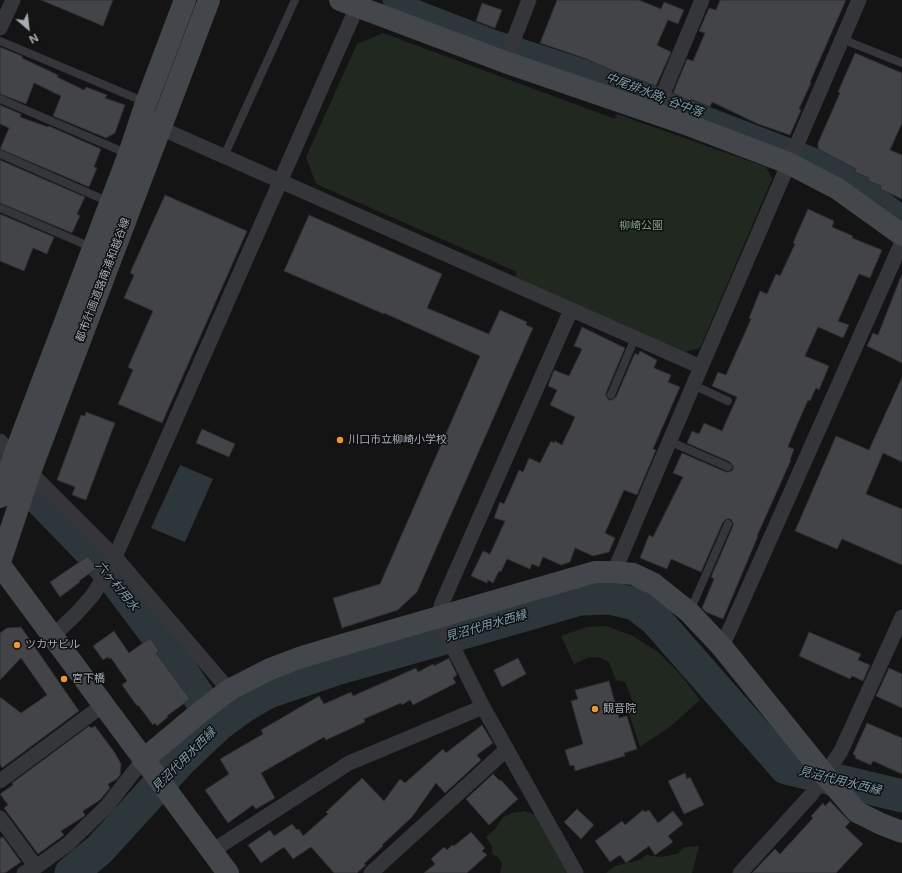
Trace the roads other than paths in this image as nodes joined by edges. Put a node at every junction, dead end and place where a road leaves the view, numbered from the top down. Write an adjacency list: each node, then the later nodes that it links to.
1 (13, 0): 9 (street)
2 (186, 0): 15 (street, 都市計画道路南浦和越谷線)
3 (209, 0): 17 (street, 都市計画道路南浦和越谷線)
4 (294, 0): 20 (lane)
5 (529, 0): 12 (street)
6 (702, 0): 16 (street)
7 (859, 0): 10 (street)
8 (352, 2): 12 (street); 22 (street)
9 (0, 28)
10 (842, 39): 13 (lane); 21 (street)
11 (0, 41): 15 (lane)
12 (505, 62): 16 (street)
13 (902, 63)
14 (0, 99): 19 (lane)
15 (146, 103): 19 (street, 都市計画道路南浦和越谷線)
16 (655, 113): 21 (street)
17 (160, 128): 20 (street); 37 (street, 都市計画道路南浦和越谷線)
18 (0, 154): 23 (lane)
19 (129, 154): 23 (street, 都市計画道路南浦和越谷線)
20 (224, 156): 22 (street)
21 (788, 163): 25 (street); 30 (street)
22 (280, 181): 28 (street); 40 (street)
23 (110, 203): 27 (street, 都市計画道路南浦和越谷線)
24 (0, 208): 27 (lane)
25 (902, 235)
26 (902, 242): 47 (street)
27 (93, 248): 35 (street, 都市計画道路南浦和越谷線)
28 (571, 310): 29 (street); 45 (street)
29 (635, 338): 30 (street); 32 (lane)
30 (701, 367): 31 (street)
31 (693, 385): 33 (lane); 34 (street)
32 (610, 395)
33 (728, 401)
34 (670, 441): 36 (lane); 42 (street)
35 (7, 448): 38 (street, 都市計画道路南浦和越谷線)
36 (728, 467)
37 (30, 472): 40 (street); 41 (street, 都市計画道路南浦和越谷線)
38 (0, 497)
39 (728, 524): 43 (lane)
40 (113, 561): 46 (street); 48 (street)
41 (0, 563): 46 (street)
42 (614, 572): 43 (street); 45 (street)
43 (689, 612): 47 (street)
44 (902, 617): 53 (street)
45 (439, 620): 48 (street); 50 (street)
46 (53, 636): 49 (street)
47 (722, 647): 53 (street)
48 (213, 702): 52 (street)
49 (103, 705): 52 (street); 54 (street)
50 (483, 707): 51 (street); 57 (street)
51 (507, 749): 60 (street); 61 (street)
52 (148, 766): 57 (street); 58 (street)
53 (825, 776): 56 (street); 62 (street)
54 (0, 781)
55 (0, 818): 58 (street)
56 (902, 832)
57 (212, 851): 59 (street)
58 (30, 870)
59 (228, 873)
60 (371, 873)
61 (576, 873)
62 (740, 873)

